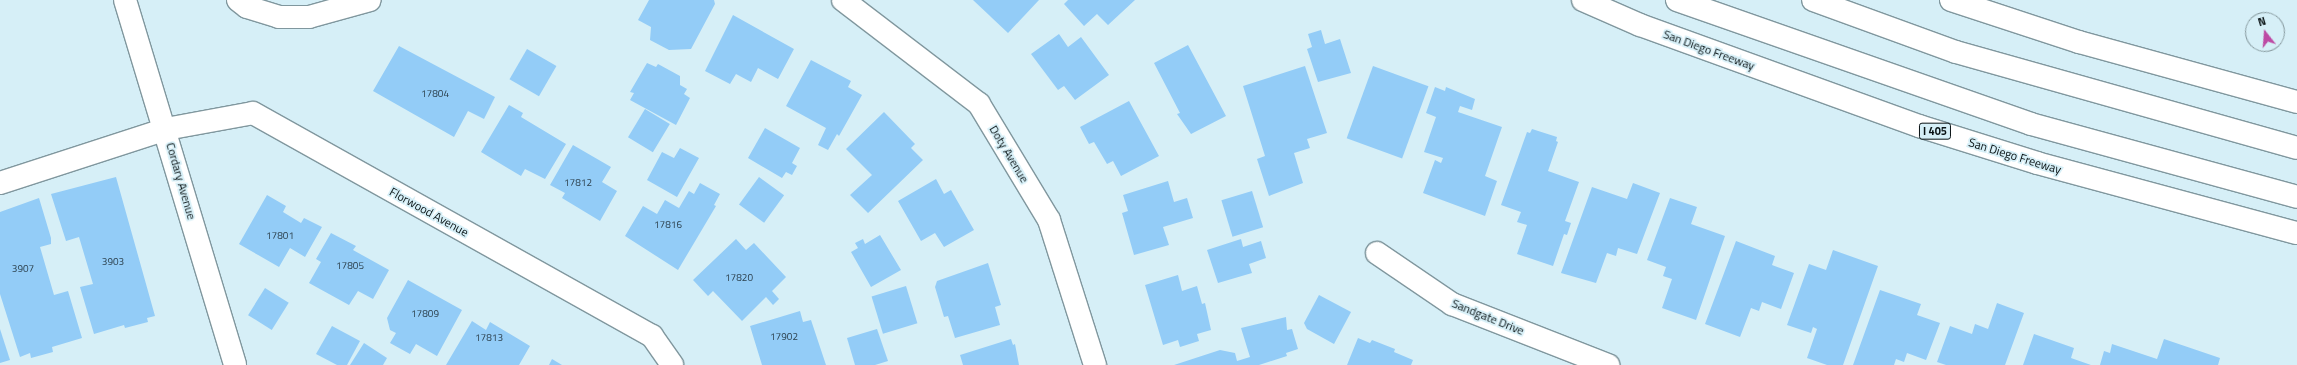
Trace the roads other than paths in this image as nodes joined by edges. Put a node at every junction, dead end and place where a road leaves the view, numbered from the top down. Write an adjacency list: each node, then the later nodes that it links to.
1 (125, 0): 10 (main road, Cordary Avenue)
2 (238, 0): 3 (main road)
3 (370, 0)
4 (843, 0): 18 (main road, Doty Avenue)
5 (1583, 0): 14 (main road, San Diego Freeway / I 405)
6 (1677, 0): 13 (main road)
7 (1813, 0): 11 (main road)
8 (1951, 0): 9 (main road)
9 (2297, 102)
10 (166, 129): 12 (main road, Florwood Avenue); 16 (main road, Cordary Avenue); 17 (main road, Florwood Avenue)
11 (2297, 148)
12 (0, 182)
13 (2297, 197)
14 (2297, 233)
15 (1376, 253): 19 (main road, Sandgate Drive)
16 (233, 365)
17 (672, 365)
18 (1095, 365)
19 (1608, 365)

